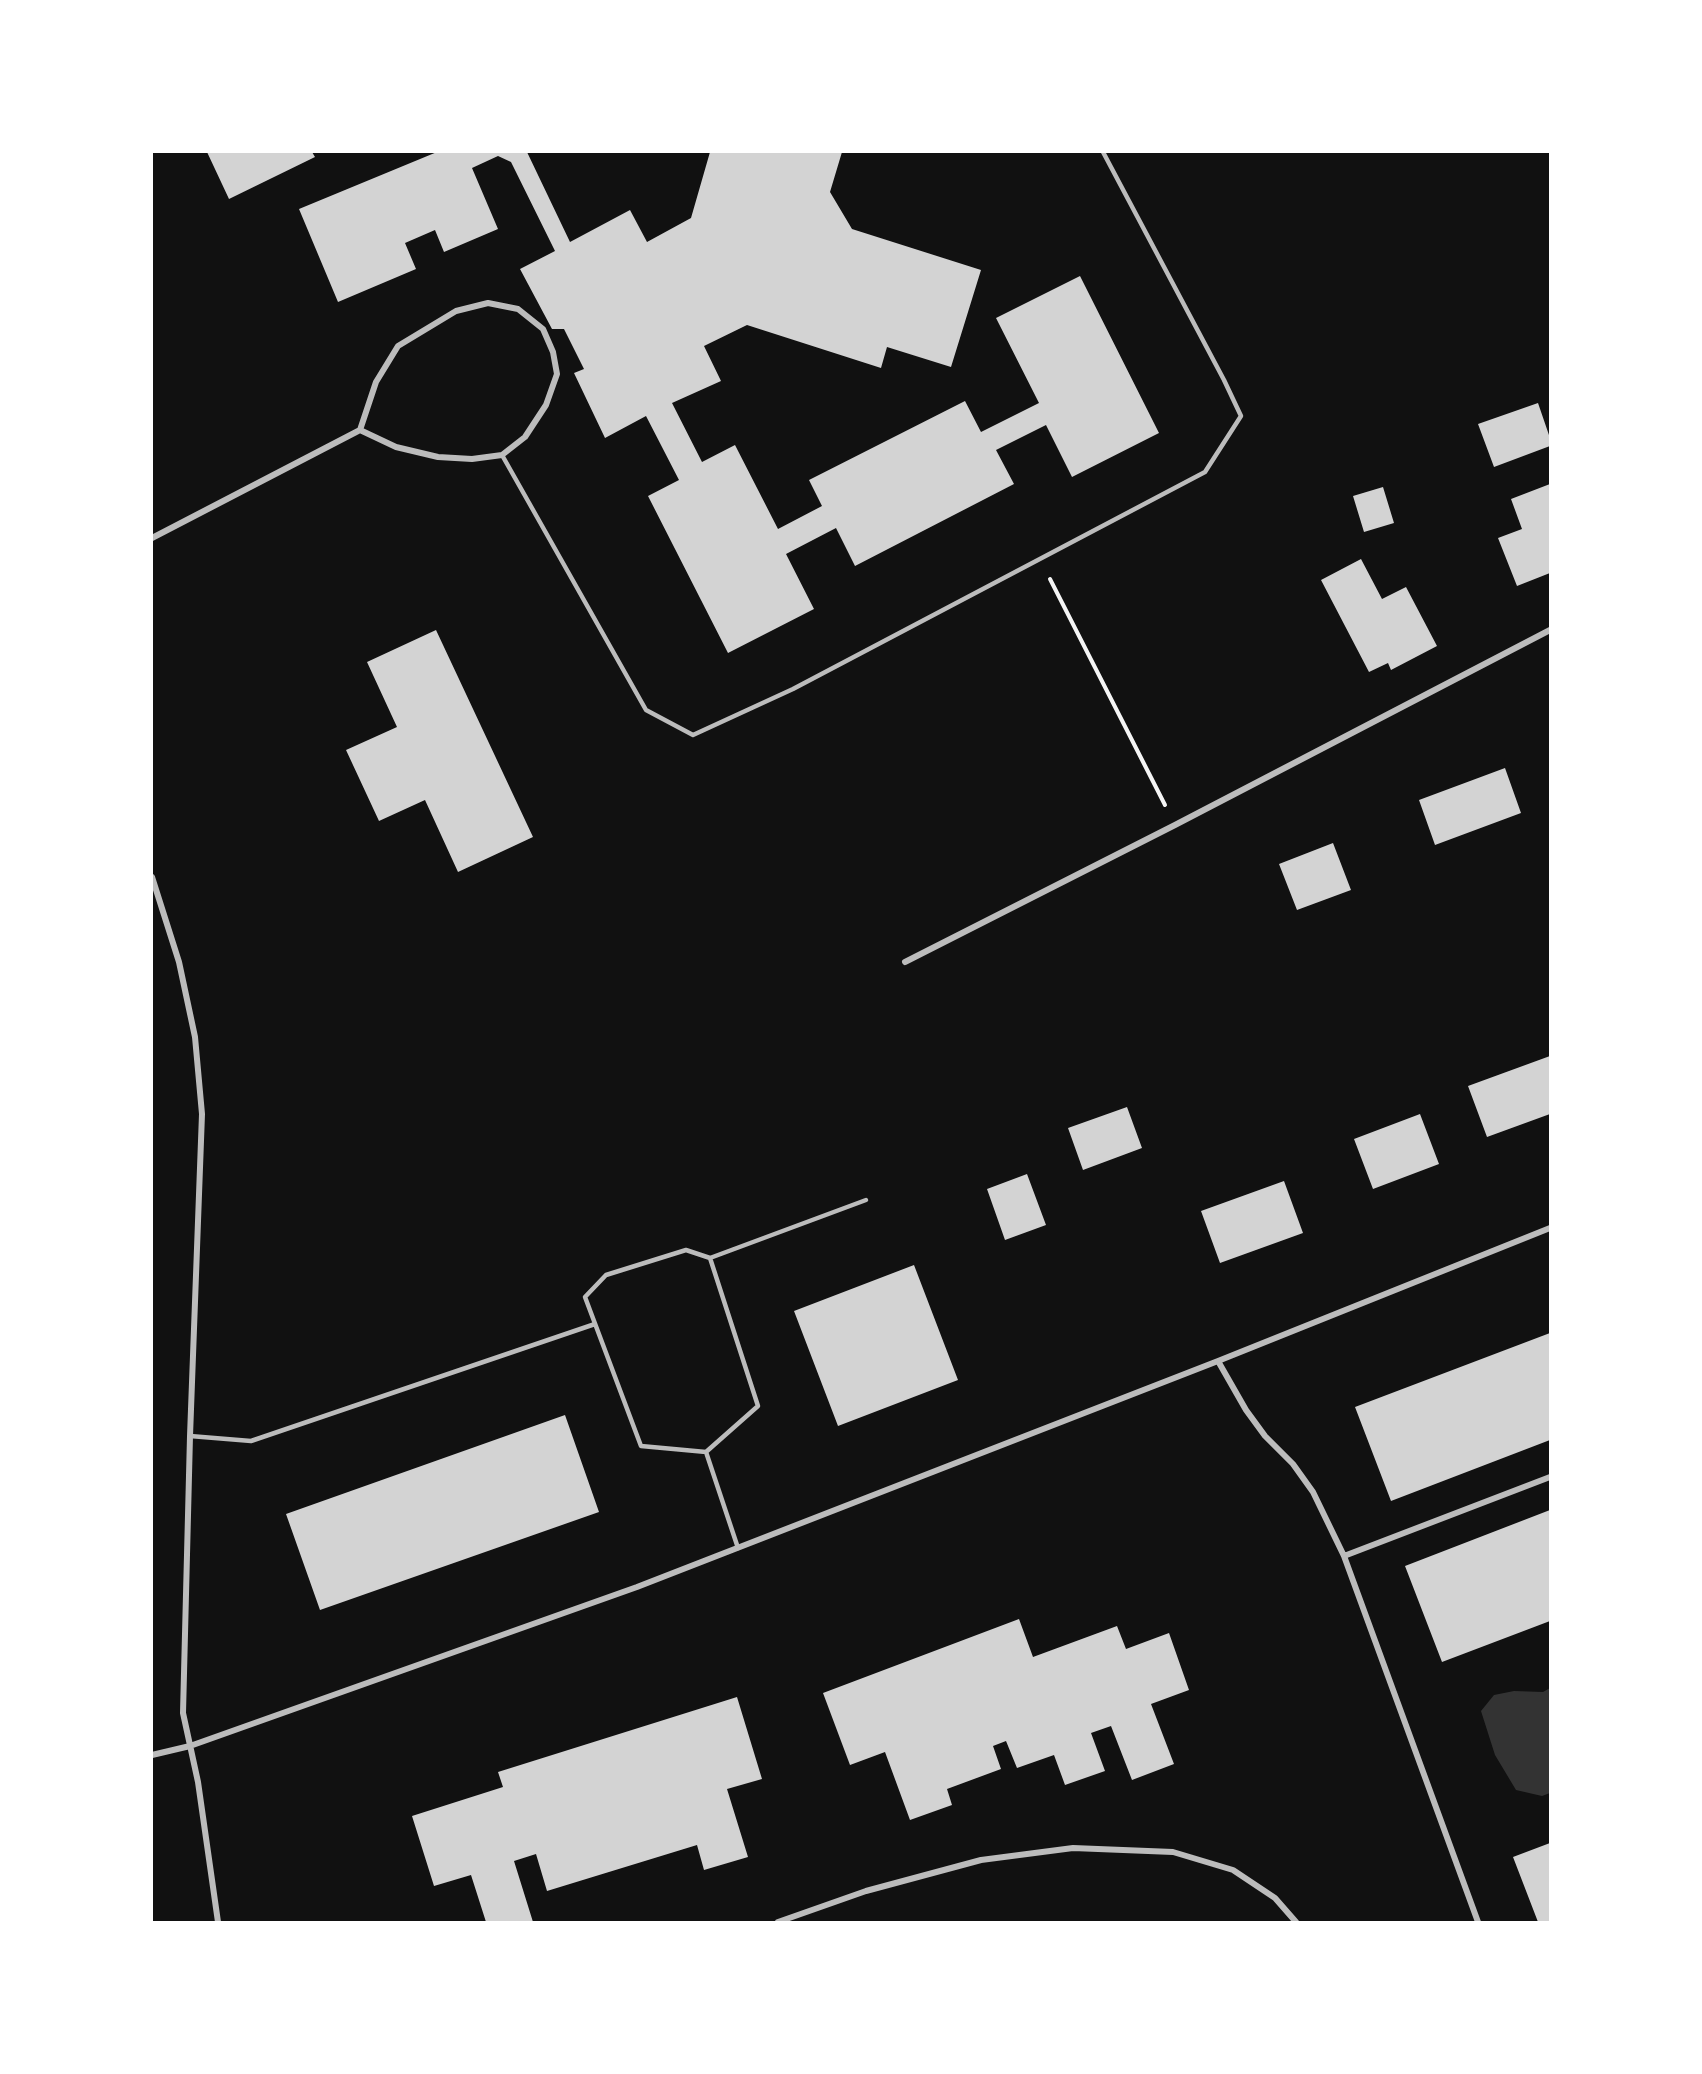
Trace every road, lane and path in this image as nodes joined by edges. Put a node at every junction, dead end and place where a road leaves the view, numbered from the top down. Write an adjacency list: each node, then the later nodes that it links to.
1 (1103, 152): 5 (lane)
2 (360, 430): 3 (street); 3 (street); 4 (street)
3 (502, 455): 5 (lane)
4 (152, 538)
5 (1039, 560): 7 (path)
6 (1551, 630): 7 (street)
7 (1175, 825): 9 (street)
8 (152, 877): 15 (street)
9 (905, 962)
10 (866, 1200): 12 (lane)
11 (1551, 1228): 14 (street)
12 (710, 1258): 13 (lane); 16 (lane)
13 (595, 1324): 15 (lane); 16 (lane)
14 (1218, 1361): 18 (street); 19 (street)
15 (190, 1436): 20 (street)
16 (706, 1452): 18 (lane)
17 (1551, 1477): 19 (street)
18 (738, 1548): 20 (street)
19 (1344, 1556): 25 (street)
20 (190, 1746): 21 (street); 22 (street)
21 (152, 1755)
22 (218, 1923)
23 (778, 1923): 24 (street)
24 (1296, 1923)
25 (1478, 1923)

